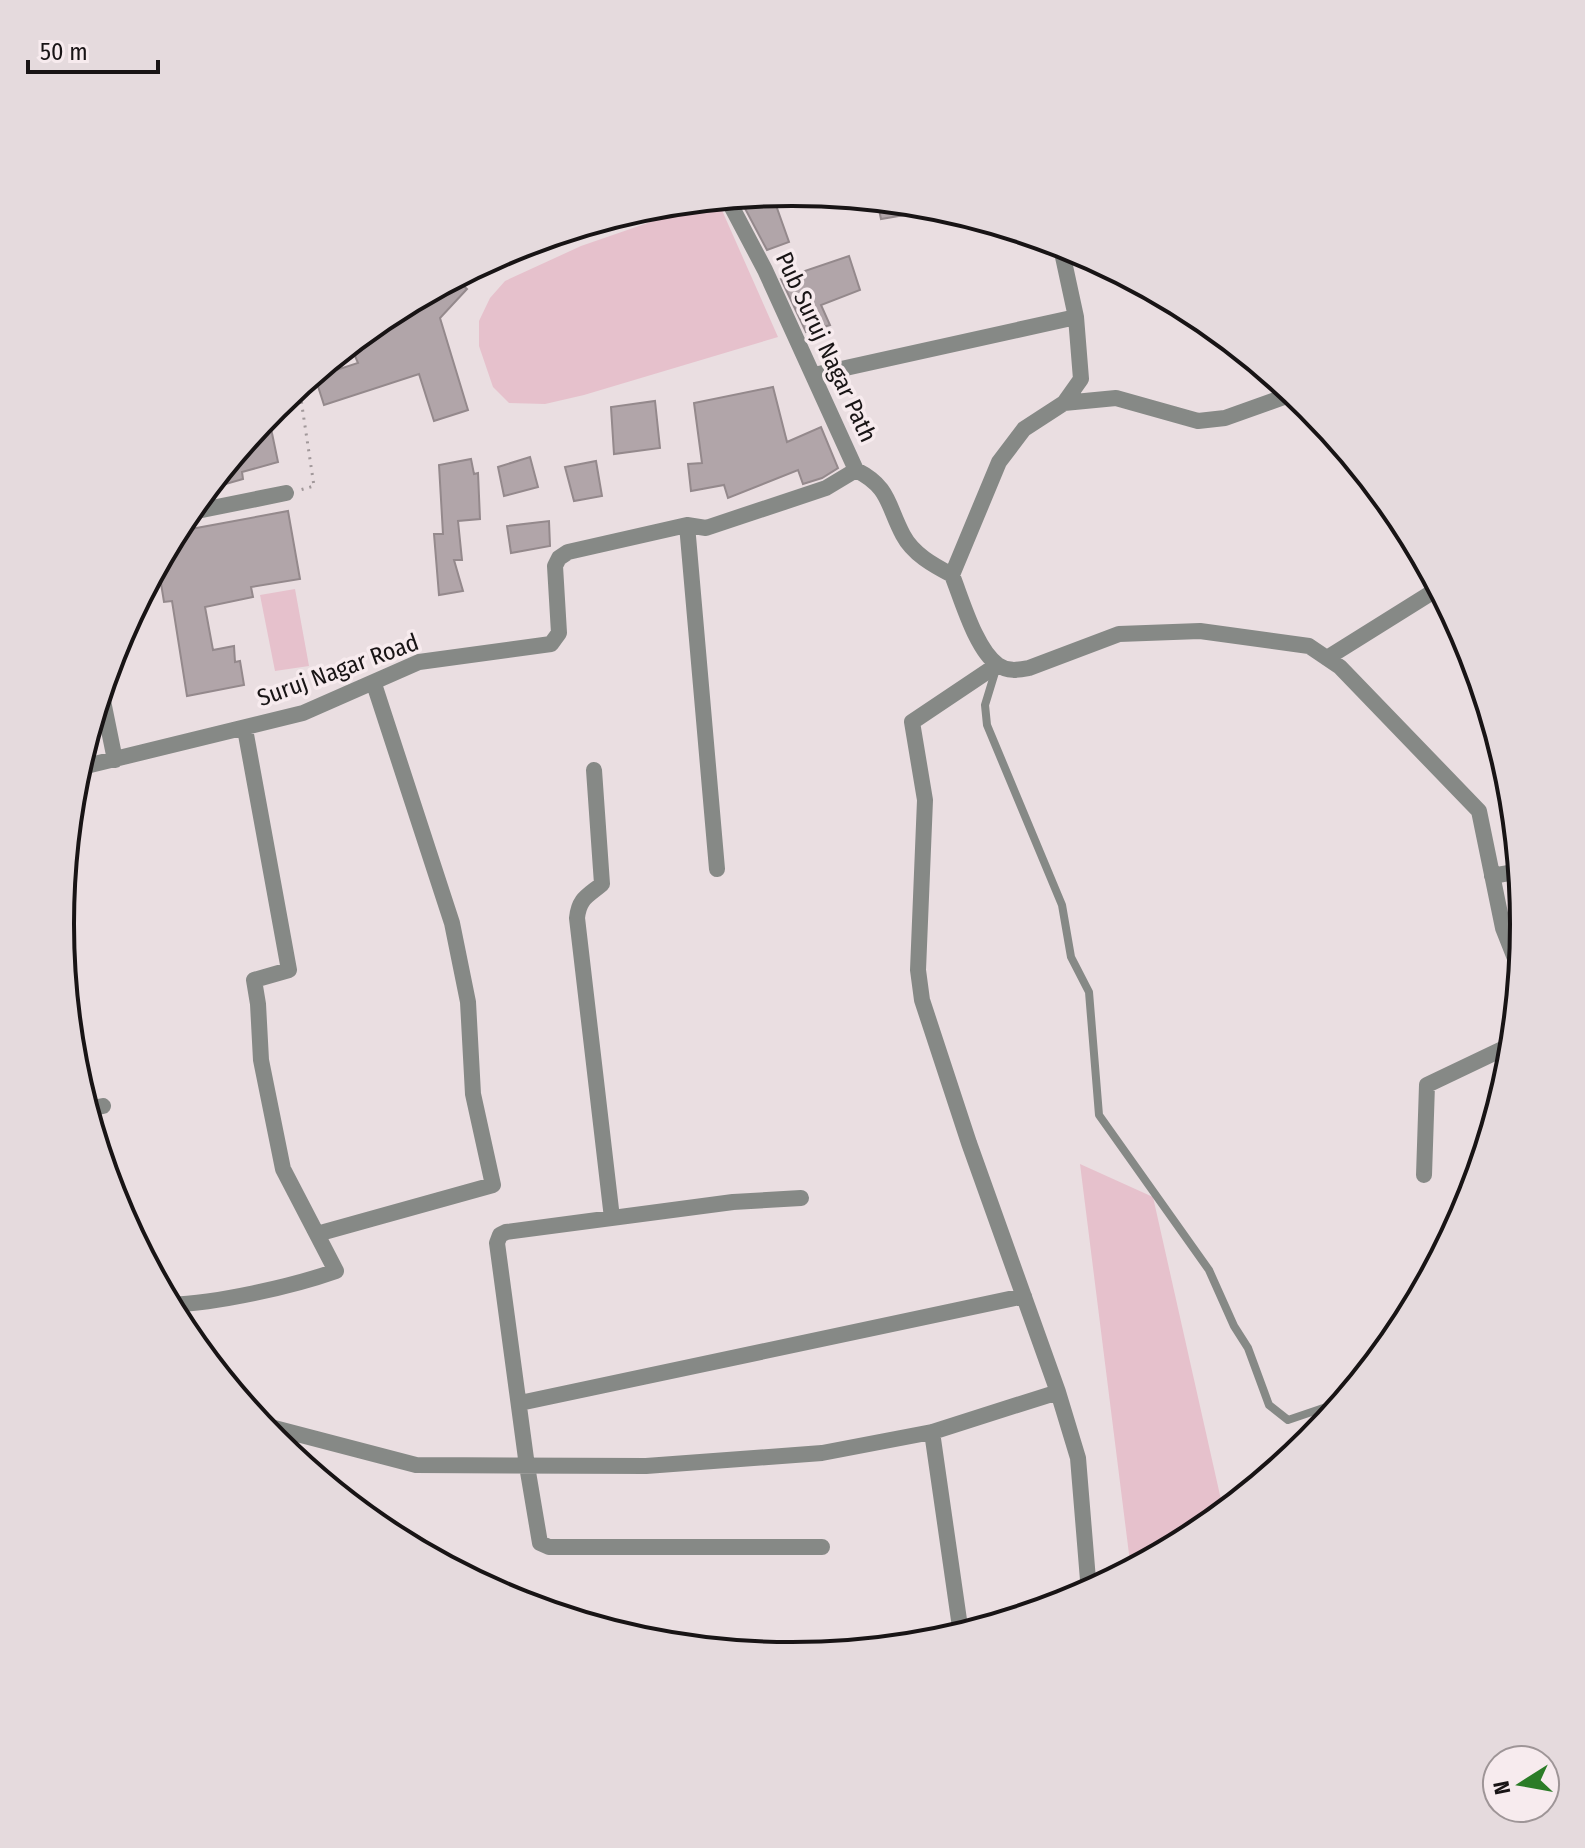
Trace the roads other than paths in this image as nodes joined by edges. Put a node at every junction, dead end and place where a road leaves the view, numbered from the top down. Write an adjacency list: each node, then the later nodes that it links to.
1 (733, 208): 4 (street, Pub Suruj Nagar Path)
2 (1063, 259): 3 (street)
3 (1076, 317): 4 (street); 6 (street)
4 (814, 375): 7 (street, Pub Suruj Nagar Path)
5 (1281, 398): 6 (street)
6 (1064, 403): 11 (street)
7 (856, 470): 10 (street, Suruj Nagar Road); 11 (street, Pub Suruj Nagar Path)
8 (286, 493): 9 (street)
9 (206, 509)
10 (687, 525): 15 (street, Suruj Nagar Road); 21 (street)
11 (952, 575): 14 (street)
12 (1430, 593): 13 (street)
13 (1327, 658): 14 (street); 23 (street)
14 (997, 665): 30 (street); 34 (lane)
15 (374, 684): 17 (street, Suruj Nagar Road); 29 (street)
16 (106, 714): 18 (street)
17 (245, 729): 18 (street, Suruj Nagar Road); 29 (street)
18 (115, 760): 19 (street, Suruj Nagar Road)
19 (92, 765)
20 (594, 770): 28 (street)
21 (717, 869)
22 (1509, 873): 23 (street)
23 (1492, 876): 24 (street)
24 (1510, 946)
25 (1499, 1051): 26 (street)
26 (1424, 1175)
27 (801, 1198): 28 (street)
28 (612, 1218): 33 (street)
29 (317, 1234): 31 (street)
30 (1024, 1296): 32 (street); 33 (street)
31 (183, 1304)
32 (1058, 1392): 36 (street); 39 (street)
33 (520, 1403): 37 (street)
34 (1324, 1408)
35 (282, 1430): 37 (street)
36 (932, 1432): 37 (street); 40 (street)
37 (527, 1466): 38 (street)
38 (822, 1547)
39 (1088, 1578)
40 (959, 1623)

